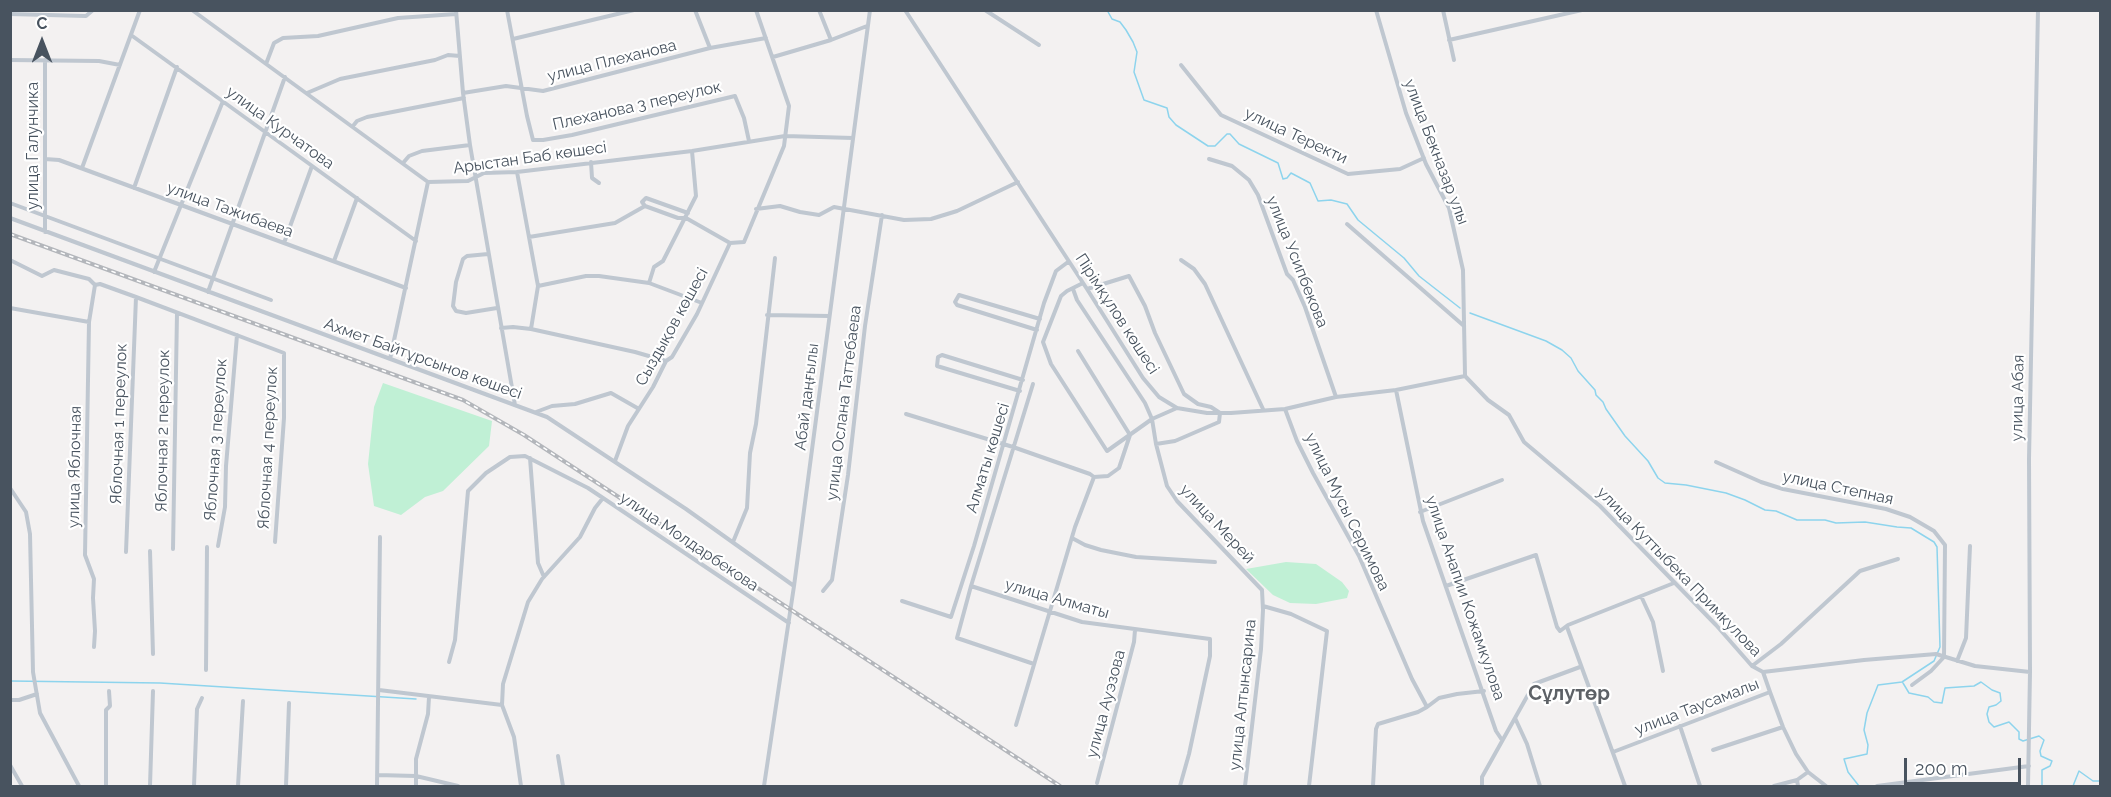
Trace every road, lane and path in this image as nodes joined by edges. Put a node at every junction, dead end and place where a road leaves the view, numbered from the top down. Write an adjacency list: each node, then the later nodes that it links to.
1 (93, 10): 17 (street)
2 (140, 10): 19 (street)
3 (192, 10): 31 (street)
4 (507, 10): 21 (street)
5 (634, 10): 21 (street)
6 (695, 10): 25 (street)
7 (756, 10): 20 (street, Сыздықов көшесі)
8 (819, 10): 22 (street)
9 (870, 10): 18 (street, Абай даңғылы)
10 (905, 10): 57 (street, Пірімқұлов көшесі)
11 (985, 10): 24 (street)
12 (1376, 10): 47 (street, улица Бекназар улы)
13 (1443, 10): 23 (street)
14 (1582, 10): 23 (street)
15 (2038, 10): 176 (street, улица Абая)
16 (456, 12): 26 (street); 31 (street)
17 (10, 14)
18 (867, 26): 22 (street); 43 (street, Абай даңғылы)
19 (131, 35): 32 (street); 34 (street, улица Курчатова)
20 (766, 38): 25 (street, улица Плеханова); 27 (street, Сыздықов көшесі)
21 (513, 39): 36 (street)
22 (831, 40): 27 (street)
23 (1449, 40): 30 (street)
24 (1039, 45)
25 (710, 48): 36 (street, улица Плеханова)
26 (460, 56): 37 (street); 38 (street)
27 (773, 57): 42 (street, Сыздықов көшесі)
28 (10, 60): 29 (street)
29 (45, 60): 32 (street); 48 (street, улица Галунчика)
30 (1454, 60)
31 (266, 64): 35 (street)
32 (120, 65): 53 (street)
33 (1181, 65): 47 (street, улица Теректи)
34 (177, 68): 39 (street, улица Курчатова); 59 (street)
35 (285, 77): 37 (street); 41 (street)
36 (522, 89): 38 (street, улица Плеханова); 44 (street, Плеханова 3 переулок)
37 (307, 93): 40 (street)
38 (463, 96): 40 (street, улица Плеханова); 45 (street)
39 (223, 101): 41 (street, улица Курчатова); 62 (street)
40 (353, 126): 51 (street)
41 (267, 133): 52 (street, улица Курчатова); 71 (street)
42 (785, 136): 43 (street, Арыстан Баб көшесі); 44 (street, Арыстан Баб көшесі); 65 (street, Сыздықов көшесі)
43 (853, 138): 64 (street, Абай даңғылы)
44 (749, 141): 46 (street, Арыстан Баб көшесі)
45 (470, 145): 51 (street); 55 (street)
46 (692, 151): 50 (street, Арыстан Баб көшесі); 66 (street)
47 (1424, 158): 105 (street, улица Бекназар улы)
48 (45, 159): 53 (street, улица Тажибаева); 67 (street, улица Галунчика)
49 (1209, 159): 118 (street, улица Усипбекова)
50 (591, 162): 54 (street, Арыстан Баб көшесі); 58 (street)
51 (403, 164): 56 (street)
52 (312, 166): 60 (street, улица Курчатова); 76 (street)
53 (82, 168): 59 (street, улица Тажибаева)
54 (517, 172): 55 (street, Арыстан Баб көшесі); 74 (street)
55 (475, 176): 56 (street, Арыстан Баб көшесі); 78 (street)
56 (428, 182): 75 (street)
57 (1018, 182): 68 (street); 84 (street, Пірімқұлов көшесі)
58 (599, 183)
59 (134, 188): 62 (street, улица Тажибаева)
60 (357, 198): 75 (street, улица Курчатова); 83 (street)
61 (10, 203): 67 (street)
62 (182, 206): 71 (street, улица Тажибаева); 79 (street)
63 (645, 207): 66 (street); 70 (street); 74 (street)
64 (843, 208): 65 (street); 68 (street); 102 (street, Абай даңғылы)
65 (756, 209): 77 (street, Сыздықов көшесі)
66 (688, 213): 70 (street)
67 (45, 215): 73 (street, улица Галунчика); 79 (street)
68 (882, 215): 157 (street, улица Ослана Таттебаева)
69 (10, 218): 73 (street, Ахмет Байтұрсынов көшесі)
70 (686, 218): 77 (street); 87 (street)
71 (233, 224): 76 (street, улица Тажибаева); 86 (street)
72 (1347, 224): 105 (street)
73 (45, 231): 85 (street, Ахмет Байтұрсынов көшесі)
74 (529, 237): 90 (street)
75 (416, 241): 91 (street)
76 (284, 243): 83 (street, улица Тажибаева)
77 (730, 243): 97 (street, Сыздықов көшесі)
78 (488, 254): 99 (street); 99 (street)
79 (160, 258): 85 (street); 86 (street)
80 (775, 258): 101 (street)
81 (10, 260): 89 (street)
82 (1181, 260): 123 (street)
83 (334, 261): 91 (street, улица Тажибаева)
84 (1068, 262): 88 (street, Пірімқұлов көшесі); 103 (street, Алматы көшесі)
85 (154, 272): 94 (street, Ахмет Байтұрсынов көшесі)
86 (213, 277): 94 (street); 96 (street)
87 (649, 283): 90 (street); 97 (street)
88 (1083, 283): 92 (street); 93 (street, Пірімқұлов көшесі)
89 (94, 286): 95 (street); 104 (street, улица Яблочная)
90 (538, 286): 107 (street)
91 (406, 288): 111 (street)
92 (1073, 289): 127 (street, улица Мерей); 128 (street)
93 (1088, 289): 120 (street, Пірімқұлов көшесі); 125 (street)
94 (208, 292): 111 (street, Ахмет Байтұрсынов көшесі)
95 (136, 297): 100 (street); 149 (street, Яблочная 1 переулок)
96 (271, 300)
97 (702, 303): 112 (street, Сыздықов көшесі)
98 (10, 308): 104 (street)
99 (498, 308): 106 (street)
100 (177, 314): 109 (street); 147 (street, Яблочная 2 переулок)
101 (767, 315): 102 (street); 143 (street)
102 (830, 315): 154 (street, Абай даңғылы)
103 (1040, 319): 108 (street, Алматы көшесі); 108 (street)
104 (89, 321): 165 (street, улица Яблочная)
105 (1464, 327): 113 (street, улица Бекназар улы)
106 (501, 328): 107 (street); 119 (street)
107 (531, 329): 112 (street)
108 (1036, 330): 114 (street, Алматы көшесі)
109 (237, 335): 142 (street, Яблочная 4 переулок); 144 (street, Яблочная 3 переулок)
110 (1078, 351): 128 (street)
111 (390, 359): 119 (street, Ахмет Байтұрсынов көшесі)
112 (666, 361): 122 (street, Сыздықов көшесі)
113 (1465, 376): 116 (street, Пірімқұлов көшесі); 153 (street, улица Куттыбека Примкулова)
114 (1023, 380): 117 (street, Алматы көшесі); 117 (street)
115 (1033, 384): 131 (street)
116 (1396, 390): 118 (street, Пірімқұлов көшесі); 139 (street, улица Анапии Кожамкулова)
117 (1020, 391): 129 (street, Алматы көшесі)
118 (1336, 397): 121 (street, Пірімқұлов көшесі)
119 (515, 406): 124 (street, Ахмет Байтұрсынов көшесі)
120 (1177, 408): 125 (street, Пірімқұлов көшесі); 127 (street)
121 (1285, 409): 123 (street, Пірімқұлов көшесі); 190 (street, улица Мусы Серимова)
122 (639, 410): 124 (street); 133 (street, Сыздықов көшесі)
123 (1263, 410): 125 (street, Пірімқұлов көшесі)
124 (535, 413): 133 (street, Ахмет Байтұрсынов көшесі)
125 (1220, 413): 130 (street)
126 (906, 414): 129 (street)
127 (1152, 419): 128 (street); 130 (street, улица Мерей)
128 (1130, 435): 135 (street)
129 (1003, 444): 131 (street); 159 (street, Алматы көшесі)
130 (1156, 444): 160 (street, улица Мерей)
131 (1013, 447): 135 (street); 155 (street)
132 (530, 458): 138 (street); 152 (street); 169 (street)
133 (615, 461): 143 (street, Ахмет Байтұрсынов көшесі)
134 (1716, 462): 167 (street, улица Степная)
135 (1094, 477): 141 (street)
136 (1502, 480): 139 (street)
137 (10, 488): 182 (street)
138 (603, 498): 152 (street, улица Молдарбекова); 162 (street, улица Молдарбекова)
139 (1420, 512): 156 (street, улица Анапии Кожамкулова)
140 (380, 537): 178 (street)
141 (1072, 538): 151 (street); 161 (street)
142 (275, 542)
143 (733, 542): 154 (street, Ахмет Байтұрсынов көшесі)
144 (218, 546)
145 (1970, 546): 168 (street)
146 (207, 547): 173 (street)
147 (173, 549)
148 (150, 551): 166 (street)
149 (126, 552)
150 (1898, 559): 171 (street, улица Таусамалы)
151 (1215, 562)
152 (544, 577): 189 (street, улица Молдарбекова)
153 (1674, 583): 158 (street); 171 (street, улица Куттыбека Примкулова)
154 (794, 586): 162 (street, Абай даңғылы)
155 (971, 586): 161 (street, улица Алматы); 170 (street)
156 (1446, 586): 163 (street); 181 (street, улица Анапии Кожамкулова)
157 (823, 591)
158 (1641, 596): 163 (street); 174 (street)
159 (902, 601)
160 (1263, 606): 220 (street, улица Алтынсарина); 221 (street)
161 (1051, 611): 164 (street, улица Алматы); 170 (street)
162 (789, 623): 218 (street, Абай даңғылы)
163 (1567, 627): 172 (street)
164 (1135, 630): 205 (street, улица Ауэзова); 219 (street, улица Алматы)
165 (94, 647)
166 (153, 654)
167 (1944, 657): 168 (street, улица Куттыбека Примкулова); 175 (street, улица Куттыбека Примкулова); 177 (street)
168 (1957, 661): 176 (street, улица Куттыбека Примкулова)
169 (449, 662)
170 (1034, 664): 192 (street)
171 (1752, 666): 175 (street, улица Куттыбека Примкулова)
172 (1580, 667): 191 (street); 197 (street)
173 (206, 670)
174 (1663, 671)
175 (1763, 672): 183 (street, улица Таусамалы)
176 (2030, 672): 200 (street, улица Абая)
177 (1912, 685)
178 (379, 690): 184 (street); 202 (street)
179 (110, 691): 208 (street)
180 (153, 691): 209 (street)
181 (1484, 691): 190 (street); 195 (street, улица Анапии Кожамкулова)
182 (37, 692): 186 (street); 207 (street)
183 (1770, 692): 193 (street, улица Таусамалы); 194 (street)
184 (429, 697): 189 (street); 203 (street)
185 (202, 698): 210 (street)
186 (10, 700)
187 (243, 701): 211 (street)
188 (289, 703): 212 (street)
189 (502, 705): 216 (street, улица Молдарбекова)
190 (1426, 707): 222 (street)
191 (1515, 717): 195 (street); 224 (street)
192 (1016, 725)
193 (1680, 726): 197 (street, улица Таусамалы); 226 (street)
194 (1783, 728): 196 (street); 201 (street)
195 (1502, 740): 223 (street)
196 (1713, 750)
197 (1613, 752): 225 (street)
198 (558, 756): 217 (street)
199 (10, 765): 206 (street)
200 (2029, 766): 230 (street); 231 (street, улица Абая)
201 (1808, 772): 204 (street); 229 (street)
202 (377, 775): 203 (street); 213 (street)
203 (416, 776): 214 (street); 215 (street)
204 (1797, 780): 227 (street); 228 (street)
205 (1097, 783)
206 (21, 786)
207 (79, 786)
208 (106, 786)
209 (150, 786)
210 (194, 786)
211 (238, 786)
212 (286, 786)
213 (377, 786)
214 (416, 786)
215 (458, 786)
216 (521, 786)
217 (562, 786)
218 (764, 786)
219 (1180, 786)
220 (1245, 786)
221 (1309, 786)
222 (1372, 786)
223 (1482, 786)
224 (1540, 786)
225 (1625, 786)
226 (1700, 786)
227 (1774, 786)
228 (1798, 786)
229 (1826, 786)
230 (1877, 786)
231 (2028, 786)

